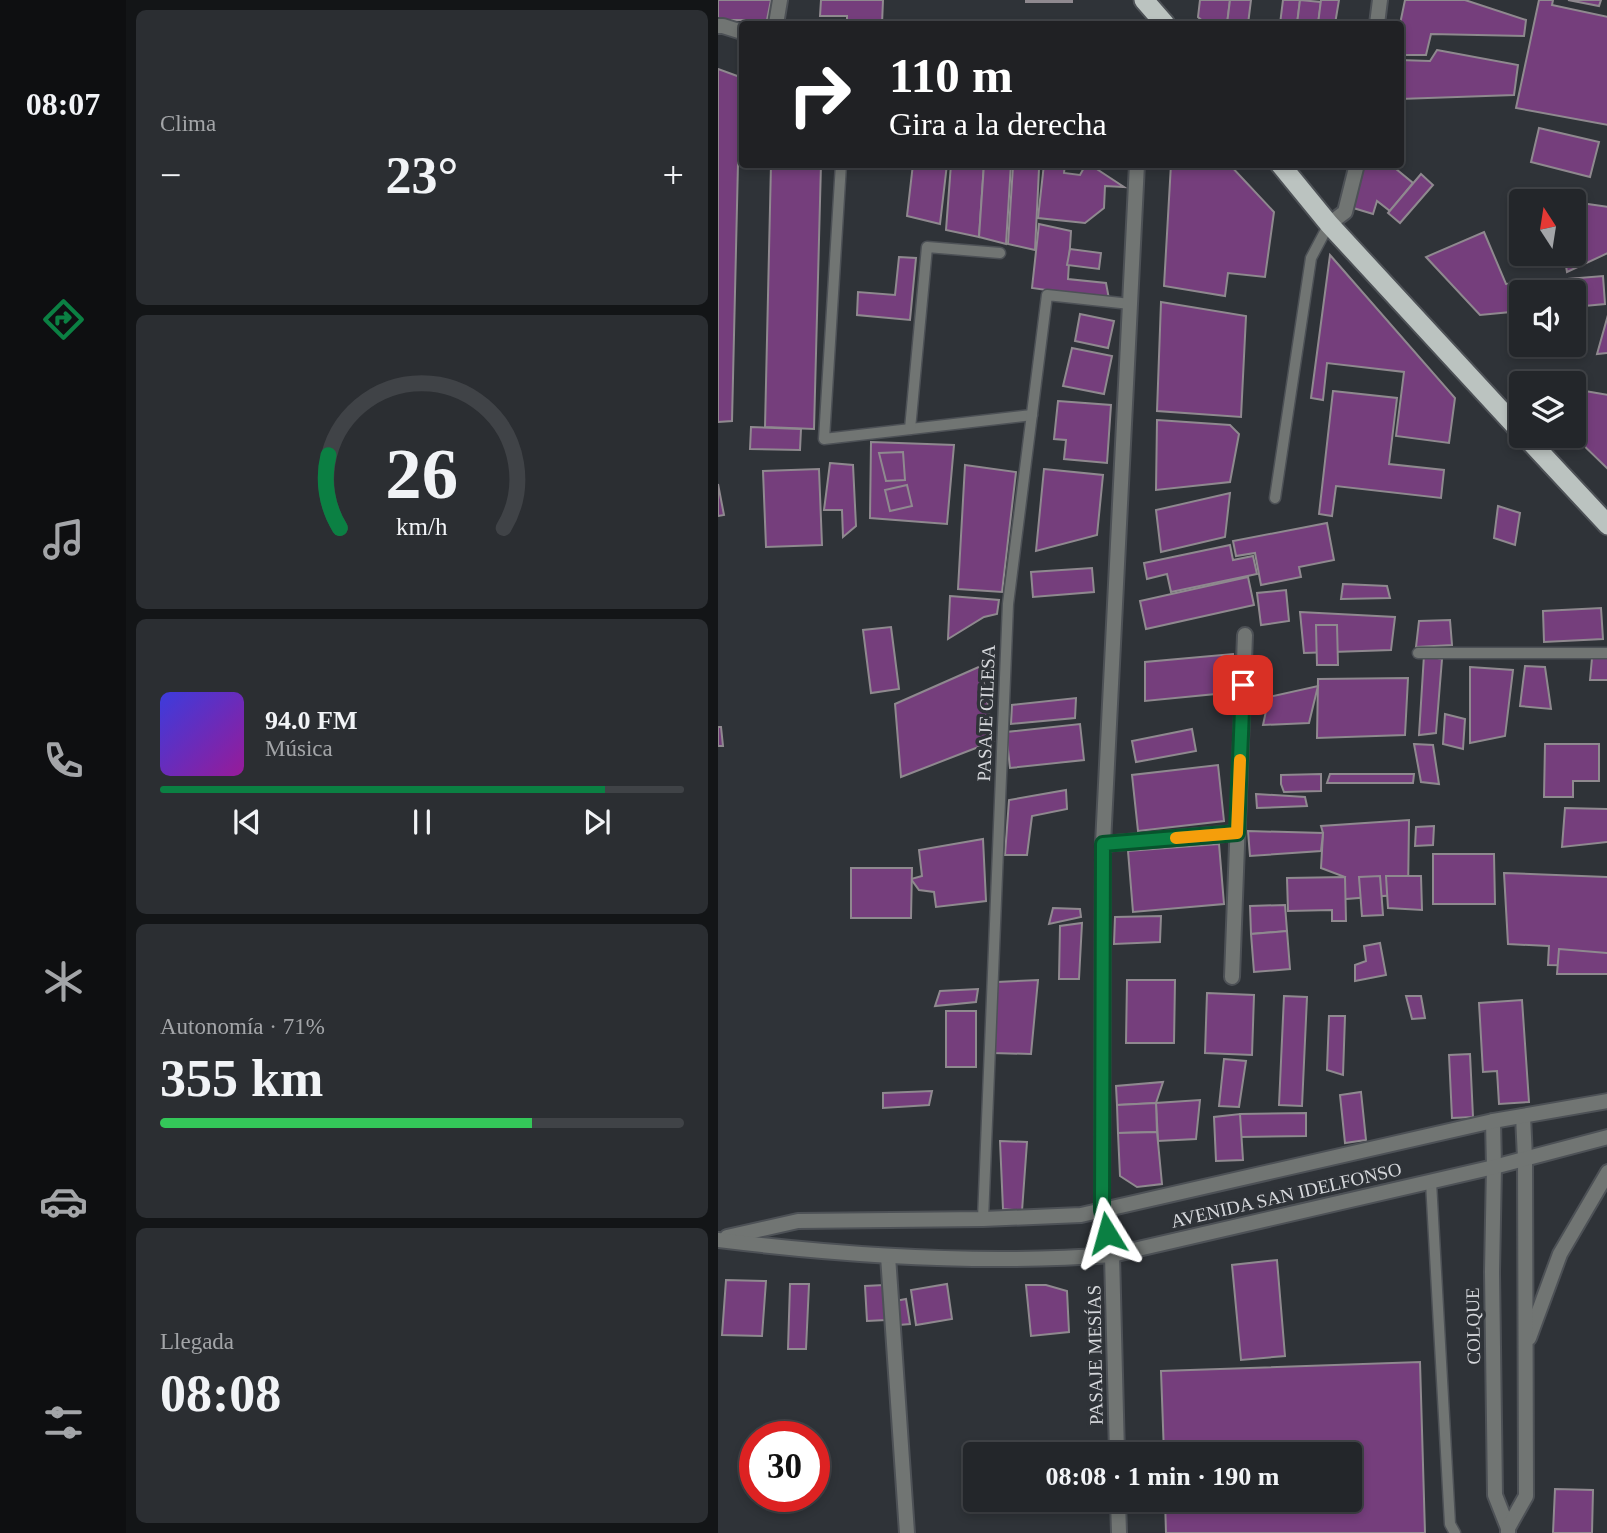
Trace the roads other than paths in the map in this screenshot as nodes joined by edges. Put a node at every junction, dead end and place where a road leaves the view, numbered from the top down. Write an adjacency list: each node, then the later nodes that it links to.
1 (780, 0): 3 (street)
2 (1380, 0): 4 (street)
3 (776, 21)
4 (1377, 21)
5 (718, 26): 6 (street)
6 (739, 31)
7 (841, 168): 16 (lane)
8 (1137, 168): 13 (street, PASAJE MESÍAS)
9 (1283, 168): 11 (highway)
10 (1356, 168): 11 (street)
11 (1329, 225): 15 (highway); 18 (lane)
12 (1000, 253): 16 (lane)
13 (1130, 304): 14 (lane, PASAJE CILESA); 24 (street, PASAJE MESÍAS)
14 (1032, 415): 16 (lane); 35 (lane, PASAJE CILESA)
15 (1509, 419)
16 (910, 429)
17 (1536, 448): 19 (highway)
18 (1275, 498)
19 (1608, 524)
20 (1245, 635): 23 (street)
21 (1418, 653): 22 (lane)
22 (1608, 653)
23 (1237, 833): 24 (street); 25 (street)
24 (1103, 844): 34 (street, PASAJE MESÍAS)
25 (1232, 977)
26 (1608, 1101): 27 (street, AVENIDA SAN IDELFONSO)
27 (1523, 1116): 28 (street, AVENIDA SAN IDELFONSO); 30 (street, COLQUE)
28 (1493, 1121): 31 (street, COLQUE); 34 (street, AVENIDA SAN IDELFONSO)
29 (1608, 1137): 30 (street, AVENIDA SAN IDELFONSO)
30 (1525, 1158): 31 (street, AVENIDA SAN IDELFONSO); 39 (street, COLQUE)
31 (1494, 1167): 33 (street, AVENIDA SAN IDELFONSO); 42 (street, COLQUE)
32 (1608, 1172): 39 (street, COLQUE)
33 (1431, 1182): 37 (street, AVENIDA SAN IDELFONSO); 45 (lane)
34 (1102, 1210): 35 (street, AVENIDA SAN IDELFONSO); 37 (street, PASAJE MESÍAS)
35 (983, 1219): 36 (street, AVENIDA SAN IDELFONSO)
36 (718, 1239): 38 (street, AVENIDA SAN IDELFONSO)
37 (1112, 1255): 38 (street, AVENIDA SAN IDELFONSO); 40 (street, PASAJE MESÍAS)
38 (888, 1256): 43 (street)
39 (1526, 1346): 42 (street, COLQUE)
40 (1117, 1442)
41 (1118, 1512): 44 (street)
42 (1508, 1530)
43 (907, 1533)
44 (1119, 1533)
45 (1455, 1533)

